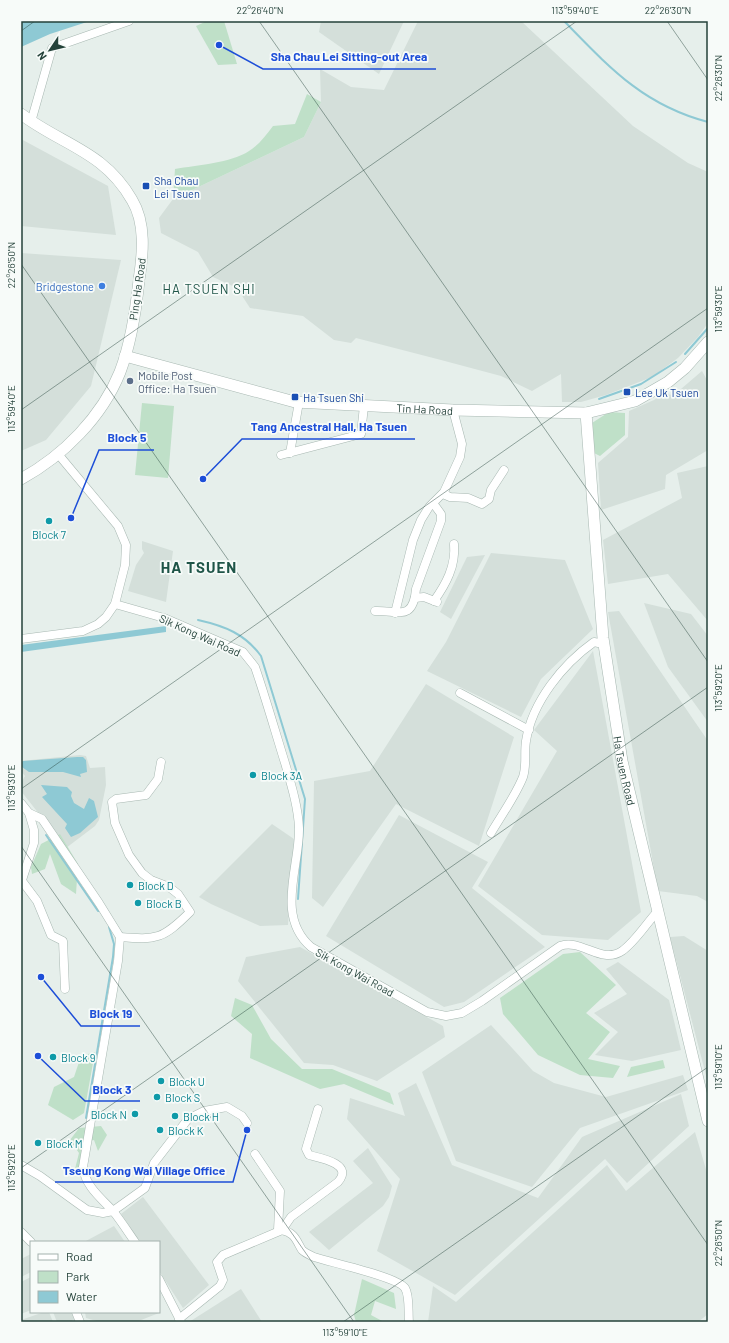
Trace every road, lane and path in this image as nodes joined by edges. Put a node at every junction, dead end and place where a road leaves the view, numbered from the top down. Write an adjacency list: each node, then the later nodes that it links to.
1 (129, 21): 3 (street)
2 (21, 114): 3 (street, Ping Ha Road)
3 (31, 122): 5 (street, Ping Ha Road)
4 (708, 342): 9 (street, Tin Ha Road)
5 (125, 356): 6 (street, Tin Ha Road); 11 (street, Ping Ha Road)
6 (299, 402): 7 (street, Tin Ha Road); 10 (street)
7 (364, 406): 8 (street, Tin Ha Road); 10 (street)
8 (453, 410): 9 (street, Tin Ha Road); 15 (street)
9 (586, 413): 23 (street, Ha Tsuen Road)
10 (290, 453): 12 (street)
11 (58, 454): 14 (street, Ping Ha Road); 19 (street)
12 (281, 455)
13 (504, 470): 15 (street)
14 (21, 479)
15 (443, 494): 16 (street)
16 (433, 503): 18 (street); 21 (street)
17 (454, 544): 18 (street)
18 (415, 598): 21 (street)
19 (115, 604): 22 (street); 31 (street, Sik Kong Wai Road)
20 (375, 611): 21 (street)
21 (395, 613)
22 (21, 638)
23 (603, 644): 25 (street); 31 (street, Ha Tsuen Road)
24 (460, 693): 25 (street)
25 (529, 730): 29 (street)
26 (160, 762): 32 (street)
27 (21, 803): 28 (street)
28 (29, 813): 30 (street); 32 (street)
29 (491, 833)
30 (22, 882): 33 (street)
31 (657, 912): 35 (street, Ha Tsuen Road)
32 (120, 937): 39 (street)
33 (65, 990)
34 (318, 1109): 40 (street)
35 (708, 1121)
36 (247, 1123): 39 (street)
37 (255, 1154): 40 (street)
38 (21, 1165): 39 (street)
39 (113, 1211): 43 (street)
40 (280, 1230): 45 (street); 46 (street)
41 (21, 1232): 42 (street)
42 (30, 1241)
43 (134, 1241)
44 (160, 1281): 45 (street)
45 (180, 1320)
46 (409, 1322)

